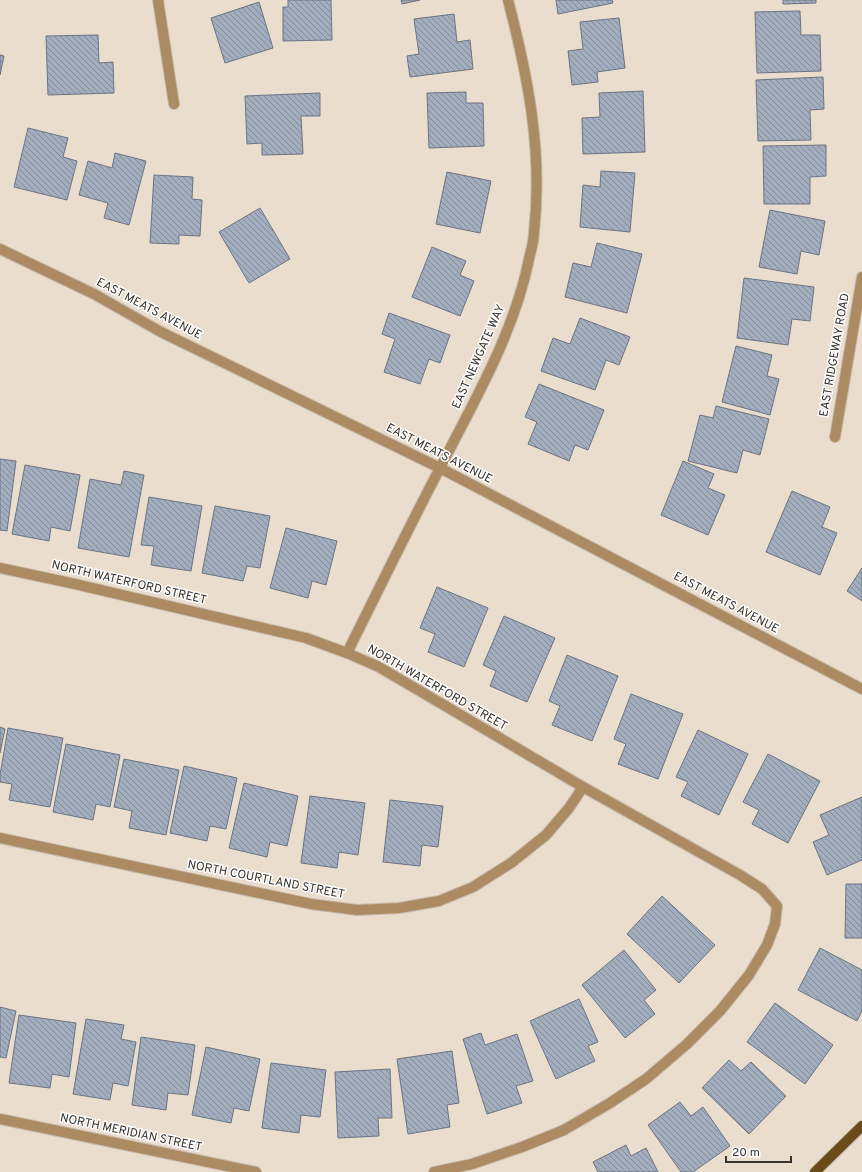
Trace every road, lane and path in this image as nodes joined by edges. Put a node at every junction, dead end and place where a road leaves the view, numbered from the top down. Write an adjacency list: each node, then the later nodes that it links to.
1 (158, 0): 3 (street)
2 (508, 0): 7 (street, EAST NEWGATE WAY)
3 (174, 104)
4 (0, 249): 7 (street, EAST MEATS AVENUE)
5 (862, 277): 6 (street, EAST RIDGEWAY ROAD)
6 (835, 437)
7 (440, 468): 9 (street, EAST NEWGATE WAY); 10 (street, EAST MEATS AVENUE)
8 (0, 568): 9 (street, NORTH WATERFORD STREET)
9 (347, 653): 11 (street, NORTH WATERFORD STREET)
10 (862, 689)
11 (582, 787): 12 (street, NORTH COURTLAND STREET); 16 (street, NORTH WATERFORD STREET)
12 (0, 838)
13 (0, 1119): 15 (street, NORTH MERIDIAN STREET)
14 (862, 1126): 17 (main road)
15 (256, 1172)
16 (434, 1172)
17 (815, 1172)

